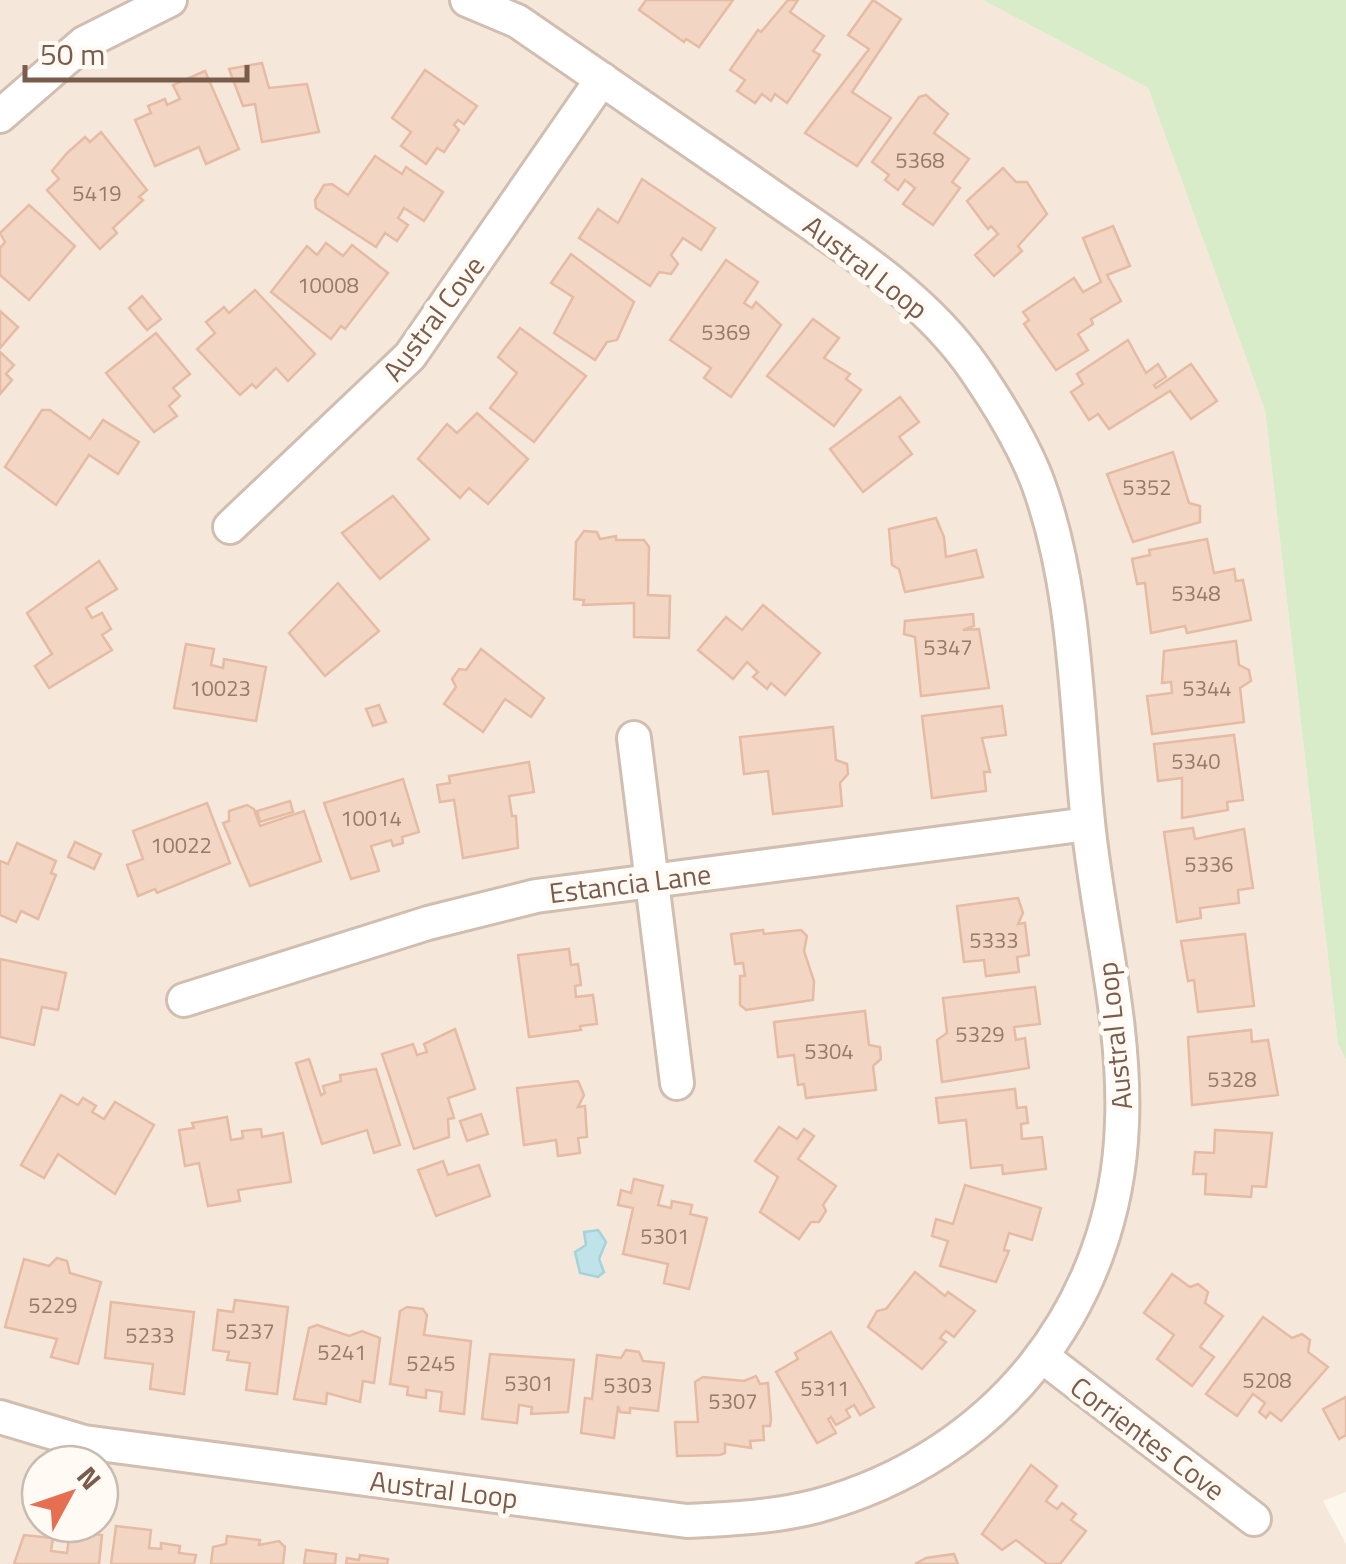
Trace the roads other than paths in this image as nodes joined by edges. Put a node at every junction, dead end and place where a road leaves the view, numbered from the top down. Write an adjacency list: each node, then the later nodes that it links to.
1 (170, 0): 4 (street)
2 (468, 0): 3 (street, Austral Loop)
3 (602, 79): 5 (street, Austral Cove); 7 (street, Austral Loop)
4 (0, 116)
5 (230, 527)
6 (634, 738): 8 (street)
7 (1088, 824): 8 (street, Estancia Lane); 11 (street, Austral Loop)
8 (652, 880): 9 (street, Estancia Lane); 10 (street)
9 (184, 1000)
10 (677, 1083)
11 (1043, 1357): 12 (street, Austral Loop); 13 (street, Corrientes Cove)
12 (0, 1417)
13 (1254, 1519)

